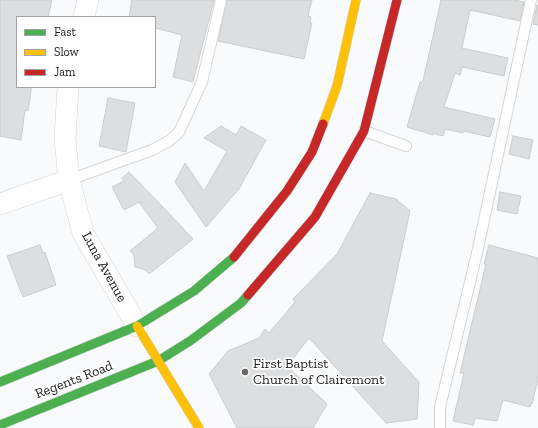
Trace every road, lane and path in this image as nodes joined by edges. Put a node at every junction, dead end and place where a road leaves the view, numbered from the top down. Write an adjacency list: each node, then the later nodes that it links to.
1 (88, 0): 6 (street)
2 (221, 0): 10 (lane)
3 (356, 0): 12 (main road, Regents Road)
4 (397, 0): 8 (main road, Regents Road)
5 (531, 0): 17 (lane)
6 (84, 16)
7 (68, 88): 10 (street, Luna Avenue)
8 (364, 131): 9 (lane); 13 (main road, Regents Road)
9 (406, 146)
10 (69, 180): 11 (street); 12 (street, Luna Avenue)
11 (0, 204)
12 (137, 326): 13 (main road, Luna Avenue); 14 (main road, Regents Road)
13 (158, 361): 15 (main road, Regents Road); 16 (main road, Luna Avenue)
14 (0, 382)
15 (0, 425)
16 (199, 428)
17 (440, 428)

